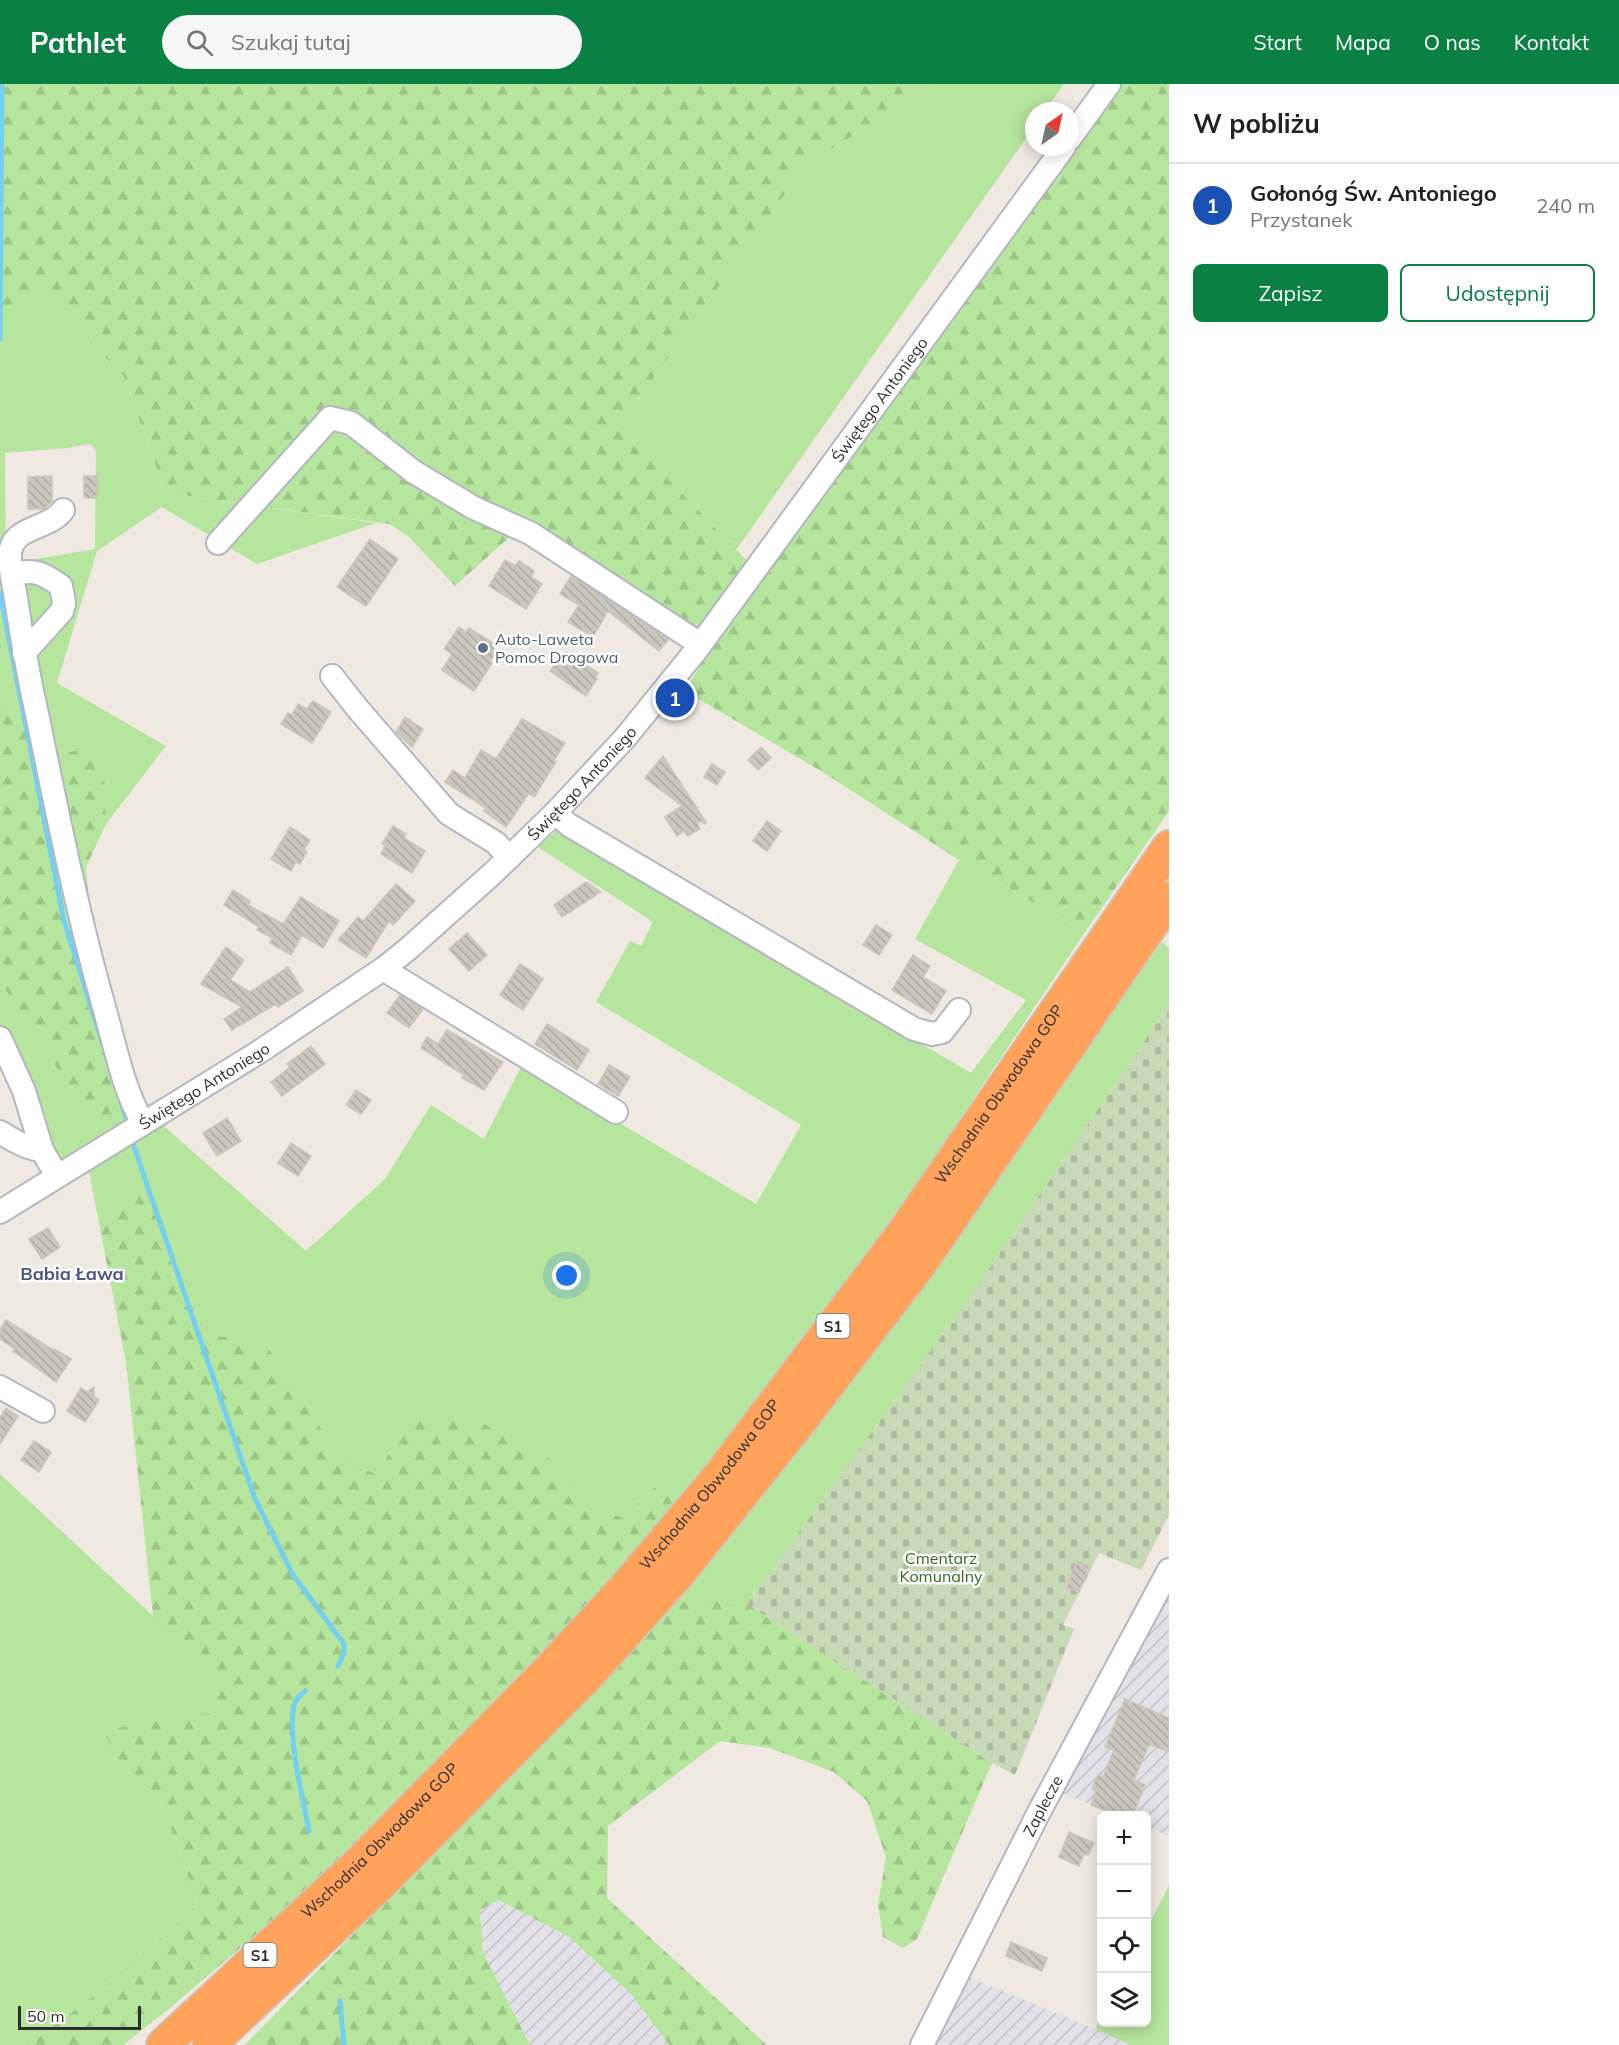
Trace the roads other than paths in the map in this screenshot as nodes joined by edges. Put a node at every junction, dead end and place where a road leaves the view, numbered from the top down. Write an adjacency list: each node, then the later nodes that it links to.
1 (1109, 84): 2 (street)
2 (1079, 126)
3 (1057, 156): 7 (street, Świętego Antoniego)
4 (63, 510): 6 (street)
5 (218, 543): 7 (street)
6 (12, 574): 8 (street); 8 (street)
7 (700, 644): 10 (street, Świętego Antoniego)
8 (24, 653): 18 (street)
9 (332, 676): 12 (street)
10 (555, 813): 12 (street, Świętego Antoniego); 15 (street)
11 (1169, 847): 26 (highway, Wschodnia Obwodowa GOP / S1)
12 (509, 858): 14 (street, Świętego Antoniego)
13 (1169, 899): 26 (highway, Wschodnia Obwodowa GOP / S1)
14 (383, 969): 17 (street); 18 (street, Świętego Antoniego)
15 (959, 1010)
16 (0, 1038): 20 (street)
17 (616, 1112)
18 (143, 1123): 21 (street, Świętego Antoniego)
19 (0, 1132): 20 (street)
20 (42, 1150): 21 (street)
21 (57, 1176): 22 (street, Świętego Antoniego)
22 (0, 1212)
23 (0, 1386): 24 (street)
24 (43, 1411)
25 (1169, 1570): 30 (street, Zaplecze)
26 (463, 1779): 27 (highway, Wschodnia Obwodowa GOP / S1)
27 (367, 1876): 28 (highway, Wschodnia Obwodowa GOP / S1); 29 (highway, Wschodnia Obwodowa GOP / S1)
28 (215, 2042)
29 (163, 2045)
30 (922, 2045)

